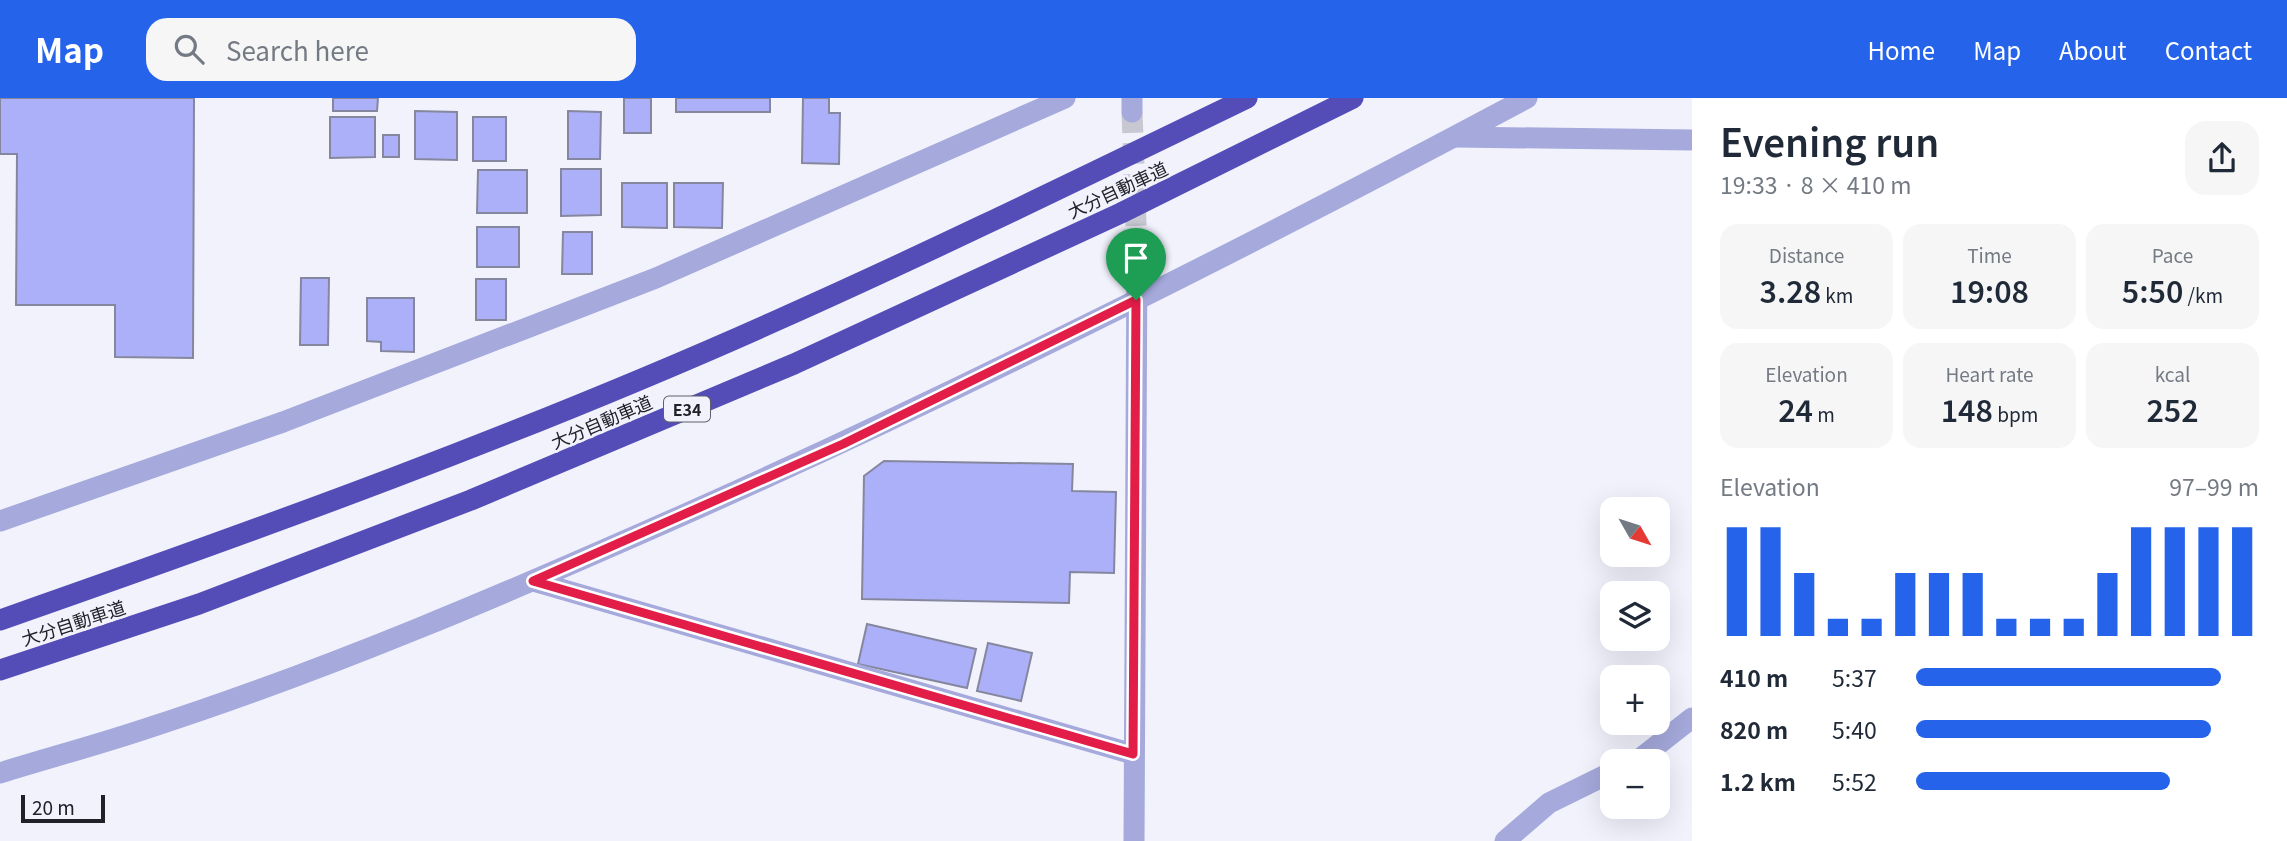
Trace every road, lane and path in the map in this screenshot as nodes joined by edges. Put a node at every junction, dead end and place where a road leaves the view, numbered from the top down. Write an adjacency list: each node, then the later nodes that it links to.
1 (1065, 98): 9 (street)
2 (1247, 98): 11 (highway, 大分自動車道)
3 (1353, 98): 12 (highway, 大分自動車道 / E34)
4 (1527, 98): 5 (street)
5 (1453, 137): 6 (street); 8 (street)
6 (1692, 140)
7 (1137, 253): 8 (street)
8 (1136, 300): 10 (street); 15 (street)
9 (0, 521)
10 (533, 581): 15 (street); 16 (street)
11 (0, 620)
12 (0, 670)
13 (1692, 718): 14 (street)
14 (1652, 749)
15 (1133, 754): 18 (street)
16 (0, 773)
17 (1600, 778): 19 (street)
18 (1134, 841)
19 (1505, 841)

